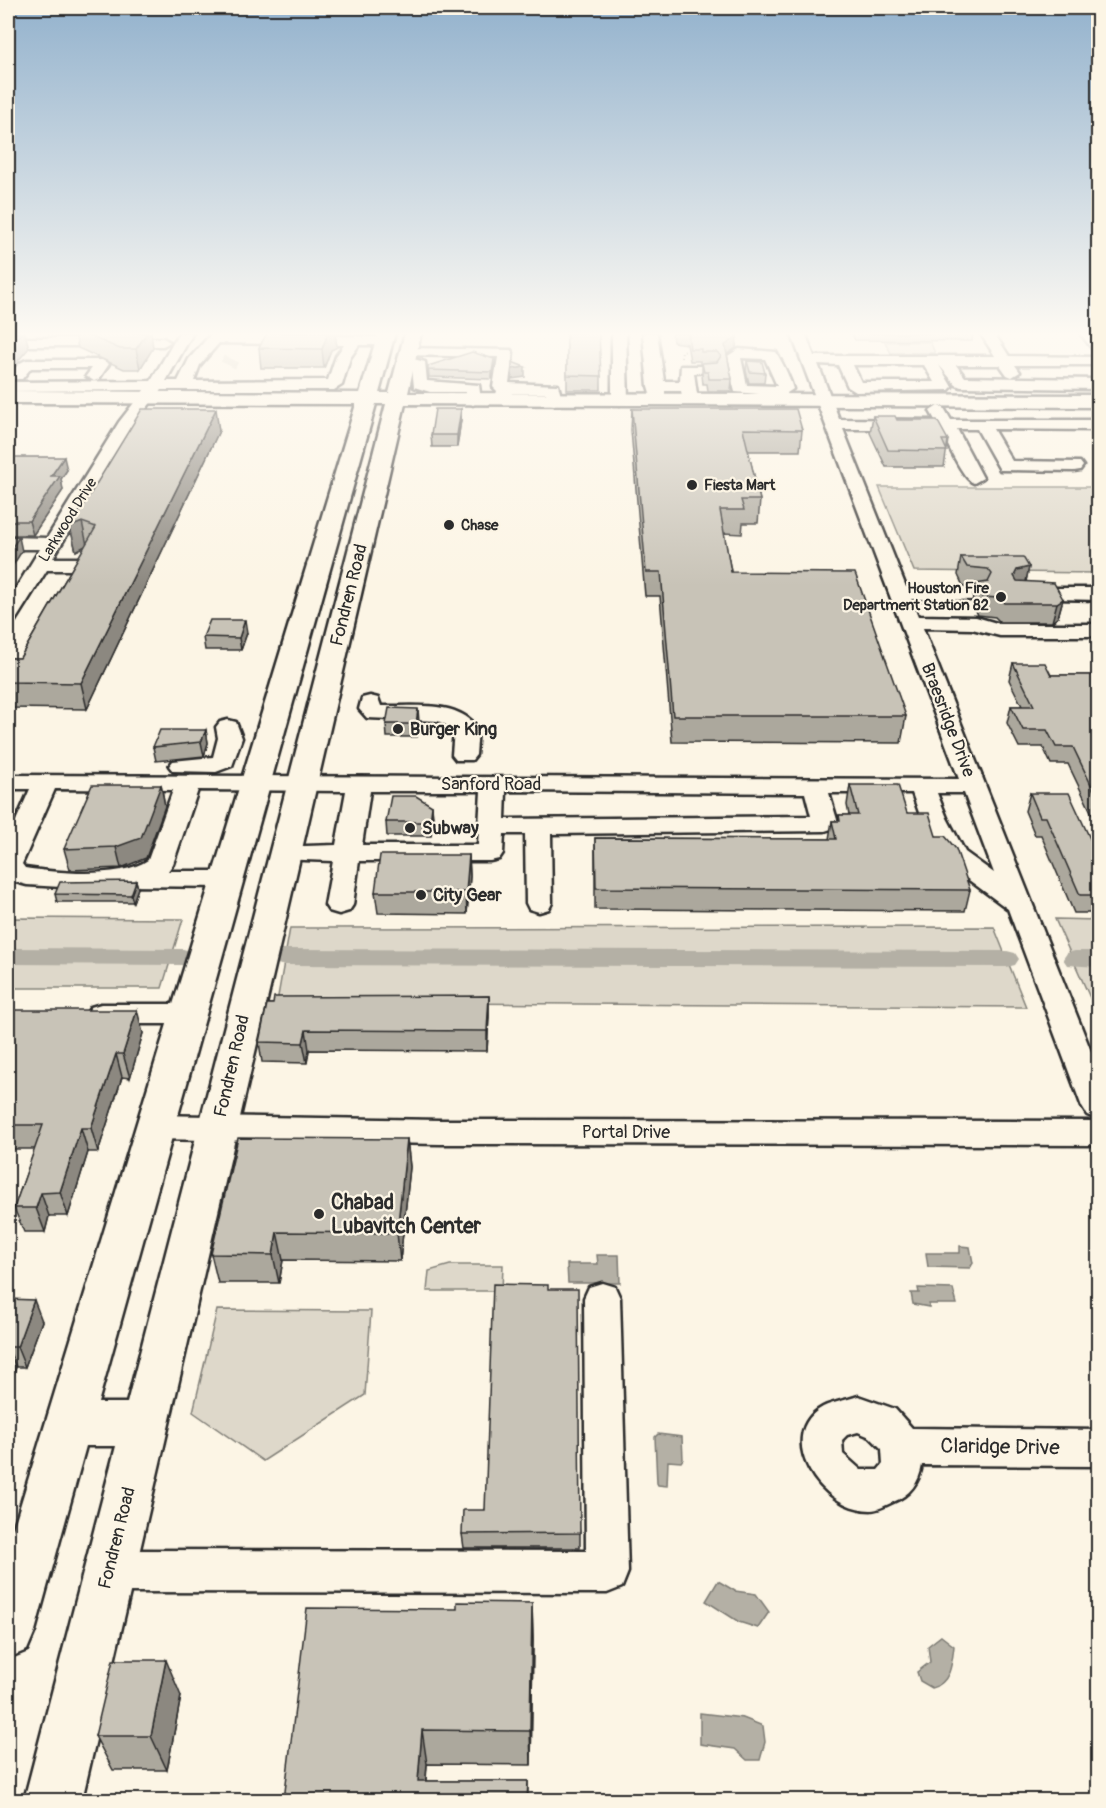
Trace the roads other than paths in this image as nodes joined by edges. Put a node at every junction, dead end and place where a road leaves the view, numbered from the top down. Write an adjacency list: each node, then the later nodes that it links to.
1 (129, 417): 18 (street, Larkwood Drive)
2 (361, 417): 15 (main road, Fondren Road)
3 (391, 417): 16 (main road, Fondren Road)
4 (830, 417): 21 (street, Braesridge Drive)
5 (941, 417): 14 (street)
6 (977, 417): 11 (main road)
7 (1013, 417): 11 (main road)
8 (1037, 417): 13 (street)
9 (1038, 417): 13 (street)
10 (1051, 417): 12 (street)
11 (987, 420): 13 (street)
12 (1098, 425)
13 (1002, 460)
14 (974, 478)
15 (339, 500): 16 (main road); 25 (main road, Fondren Road)
16 (372, 501): 26 (main road, Fondren Road)
17 (8, 543): 18 (street)
18 (54, 543): 19 (street, Larkwood Drive)
19 (41, 564): 20 (street); 24 (street, Larkwood Drive)
20 (69, 584)
21 (898, 593): 27 (street, Braesridge Drive); 28 (street)
22 (1022, 594): 23 (street)
23 (1098, 594)
24 (8, 617)
25 (301, 622): 26 (main road); 37 (main road, Fondren Road)
26 (342, 622): 38 (main road, Fondren Road)
27 (909, 622): 28 (street); 43 (street, Braesridge Drive)
28 (976, 623): 29 (street)
29 (1098, 630)
30 (370, 703): 32 (street)
31 (228, 726): 33 (street)
32 (464, 754)
33 (135, 766)
34 (8, 782): 35 (street, Sanford Road)
35 (46, 782): 36 (street, Sanford Road); 48 (street)
36 (188, 783): 37 (street, Sanford Road); 48 (street)
37 (255, 783): 38 (street, Sanford Road); 49 (main road, Fondren Road)
38 (303, 783): 39 (street, Sanford Road); 46 (main road, Fondren Road)
39 (359, 783): 40 (street, Sanford Road); 47 (street)
40 (494, 784): 41 (street, Sanford Road); 45 (street)
41 (815, 785): 42 (street, Sanford Road); 44 (street)
42 (922, 786): 43 (street, Sanford Road); 51 (street)
43 (974, 786): 51 (street, Braesridge Drive)
44 (538, 826): 45 (street); 50 (street)
45 (492, 827): 47 (street)
46 (285, 853): 47 (street); 57 (main road, Fondren Road)
47 (346, 854): 52 (street)
48 (128, 879): 49 (street)
49 (226, 879): 54 (main road, Fondren Road)
50 (539, 903)
51 (1020, 904): 55 (street, Braesridge Drive)
52 (339, 905)
53 (71, 1014): 54 (street)
54 (187, 1014): 56 (main road, Fondren Road)
55 (1098, 1107)
56 (154, 1127): 57 (street, Portal Drive); 60 (main road, Fondren Road)
57 (218, 1128): 58 (street, Portal Drive); 61 (main road, Fondren Road)
58 (1098, 1133)
59 (602, 1298): 64 (street)
60 (68, 1424): 61 (main road); 65 (main road, Fondren Road)
61 (145, 1425): 64 (main road, Fondren Road)
62 (902, 1446): 63 (street, Claridge Drive)
63 (1098, 1448)
64 (109, 1571): 66 (main road, Fondren Road)
65 (8, 1631)
66 (53, 1800)

